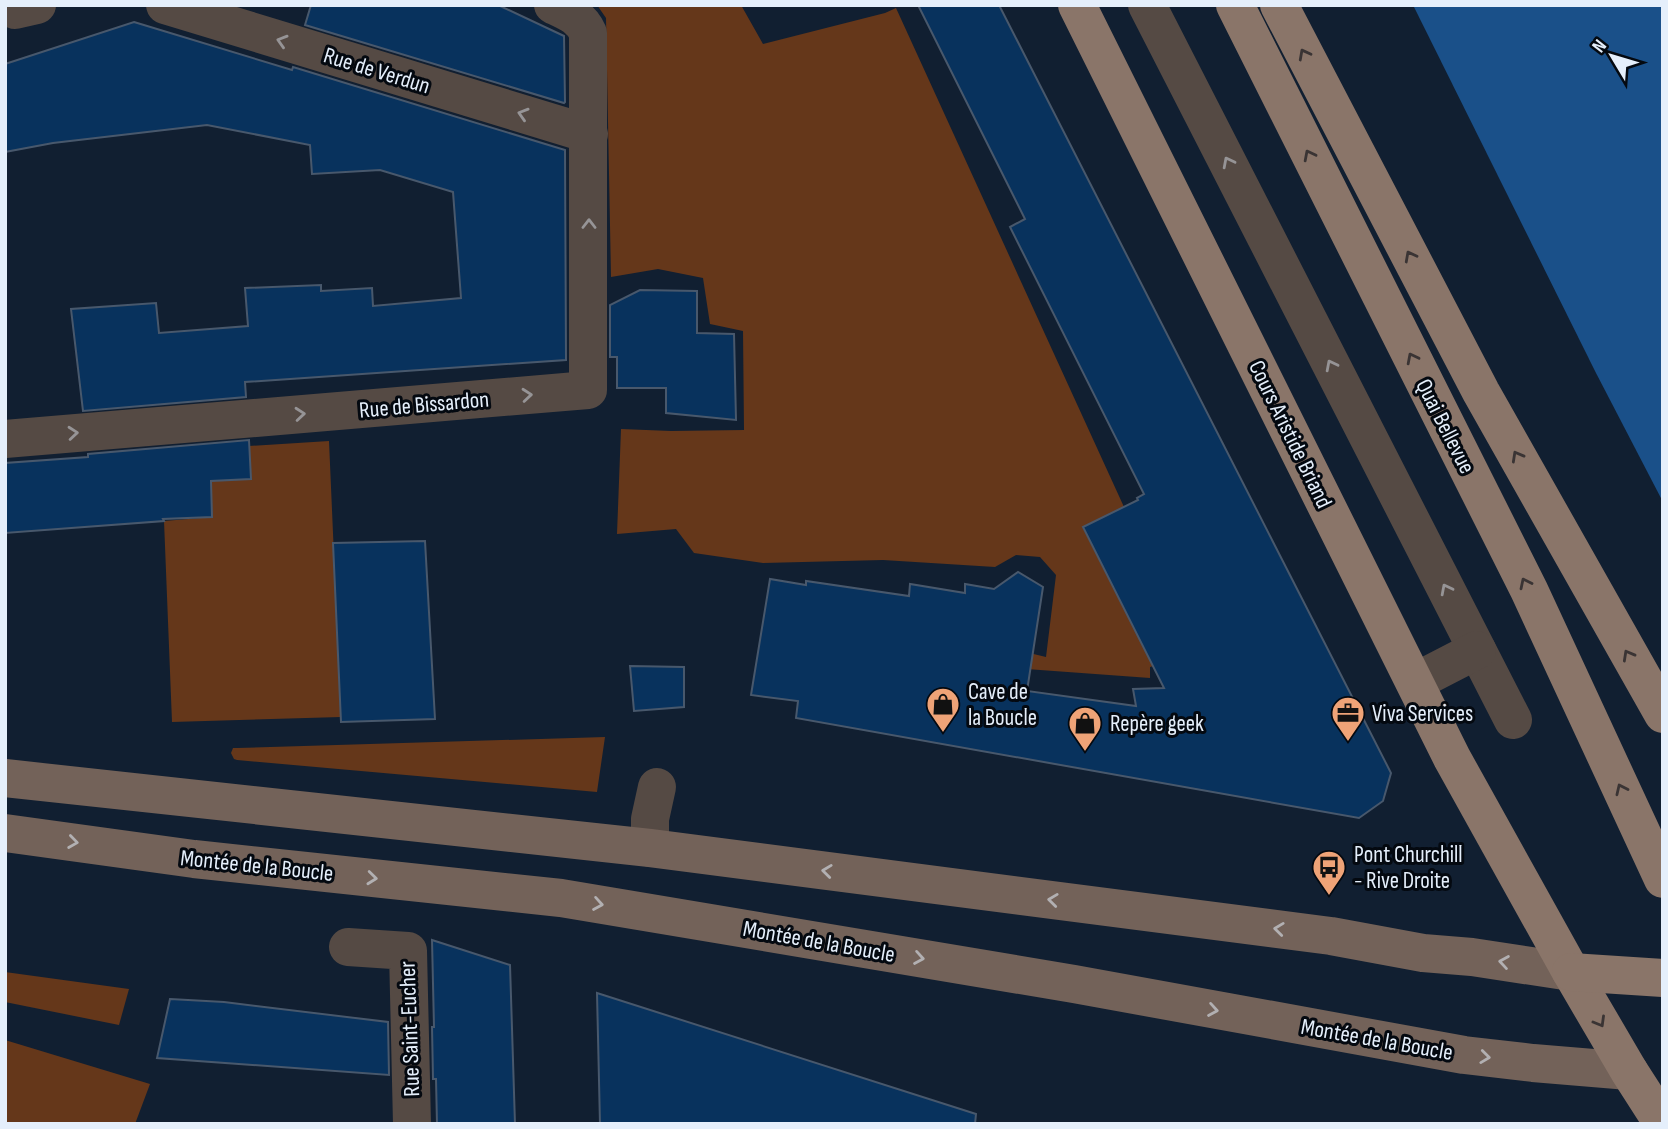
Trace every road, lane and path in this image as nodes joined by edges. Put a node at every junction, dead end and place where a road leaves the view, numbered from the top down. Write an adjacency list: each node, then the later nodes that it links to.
1 (165, 5): 7 (street, Rue de Verdun, one-way to 1)
2 (553, 5): 7 (street)
3 (1077, 5): 10 (main road, Cours Aristide Briand)
4 (1147, 5): 9 (street, one-way to 4)
5 (1235, 5): 17 (main road, Quai Bellevue, one-way to 5)
6 (1279, 5): 11 (main road, one-way to 6)
7 (589, 134): 8 (street, Rue de Bissardon, one-way to 7)
8 (5, 439)
9 (1477, 650): 10 (street); 12 (street)
10 (1415, 682): 19 (main road, Cours Aristide Briand)
11 (1663, 714)
12 (1513, 720)
13 (5, 778): 16 (main road)
14 (657, 787): 16 (street)
15 (5, 833): 21 (main road, Montée de la Boucle, one-way to 21)
16 (650, 848): 19 (main road, one-way to 16)
17 (1656, 865)
18 (348, 947): 22 (street, Rue Saint-Eucher)
19 (1571, 972): 20 (main road); 21 (main road, Cours Aristide Briand, one-way to 21)
20 (1663, 978)
21 (1646, 1070): 23 (main road, Cours Aristide Briand)
22 (412, 1124)
23 (1663, 1124)

